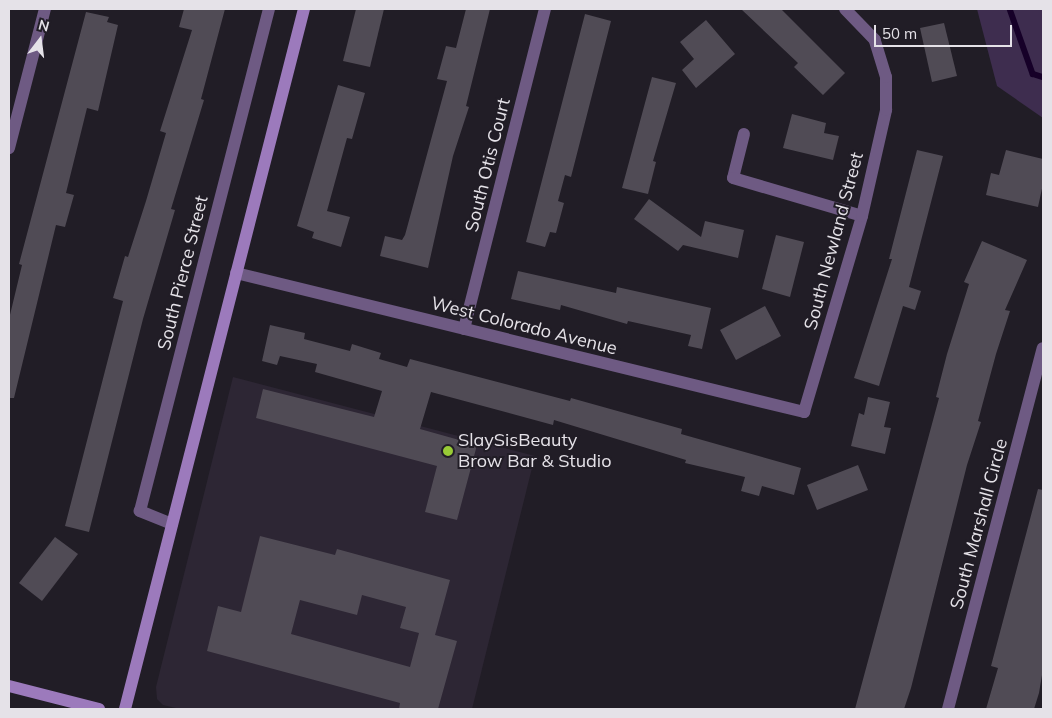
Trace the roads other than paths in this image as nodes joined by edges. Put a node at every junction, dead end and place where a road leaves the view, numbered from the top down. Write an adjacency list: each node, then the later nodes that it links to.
1 (45, 9): 7 (street)
2 (269, 9): 13 (street, South Pierce Street)
3 (304, 9): 9 (street)
4 (545, 9): 10 (street, South Otis Court)
5 (845, 9): 8 (street, South Newland Street)
6 (744, 134): 8 (street)
7 (9, 148)
8 (862, 216): 12 (street, South Newland Street)
9 (236, 273): 10 (street, West Colorado Avenue); 13 (street)
10 (464, 329): 12 (street, West Colorado Avenue)
11 (1043, 348): 17 (street, South Marshall Circle)
12 (804, 412)
13 (172, 524): 16 (street)
14 (9, 686): 15 (street)
15 (99, 709)
16 (125, 709)
17 (948, 709)

